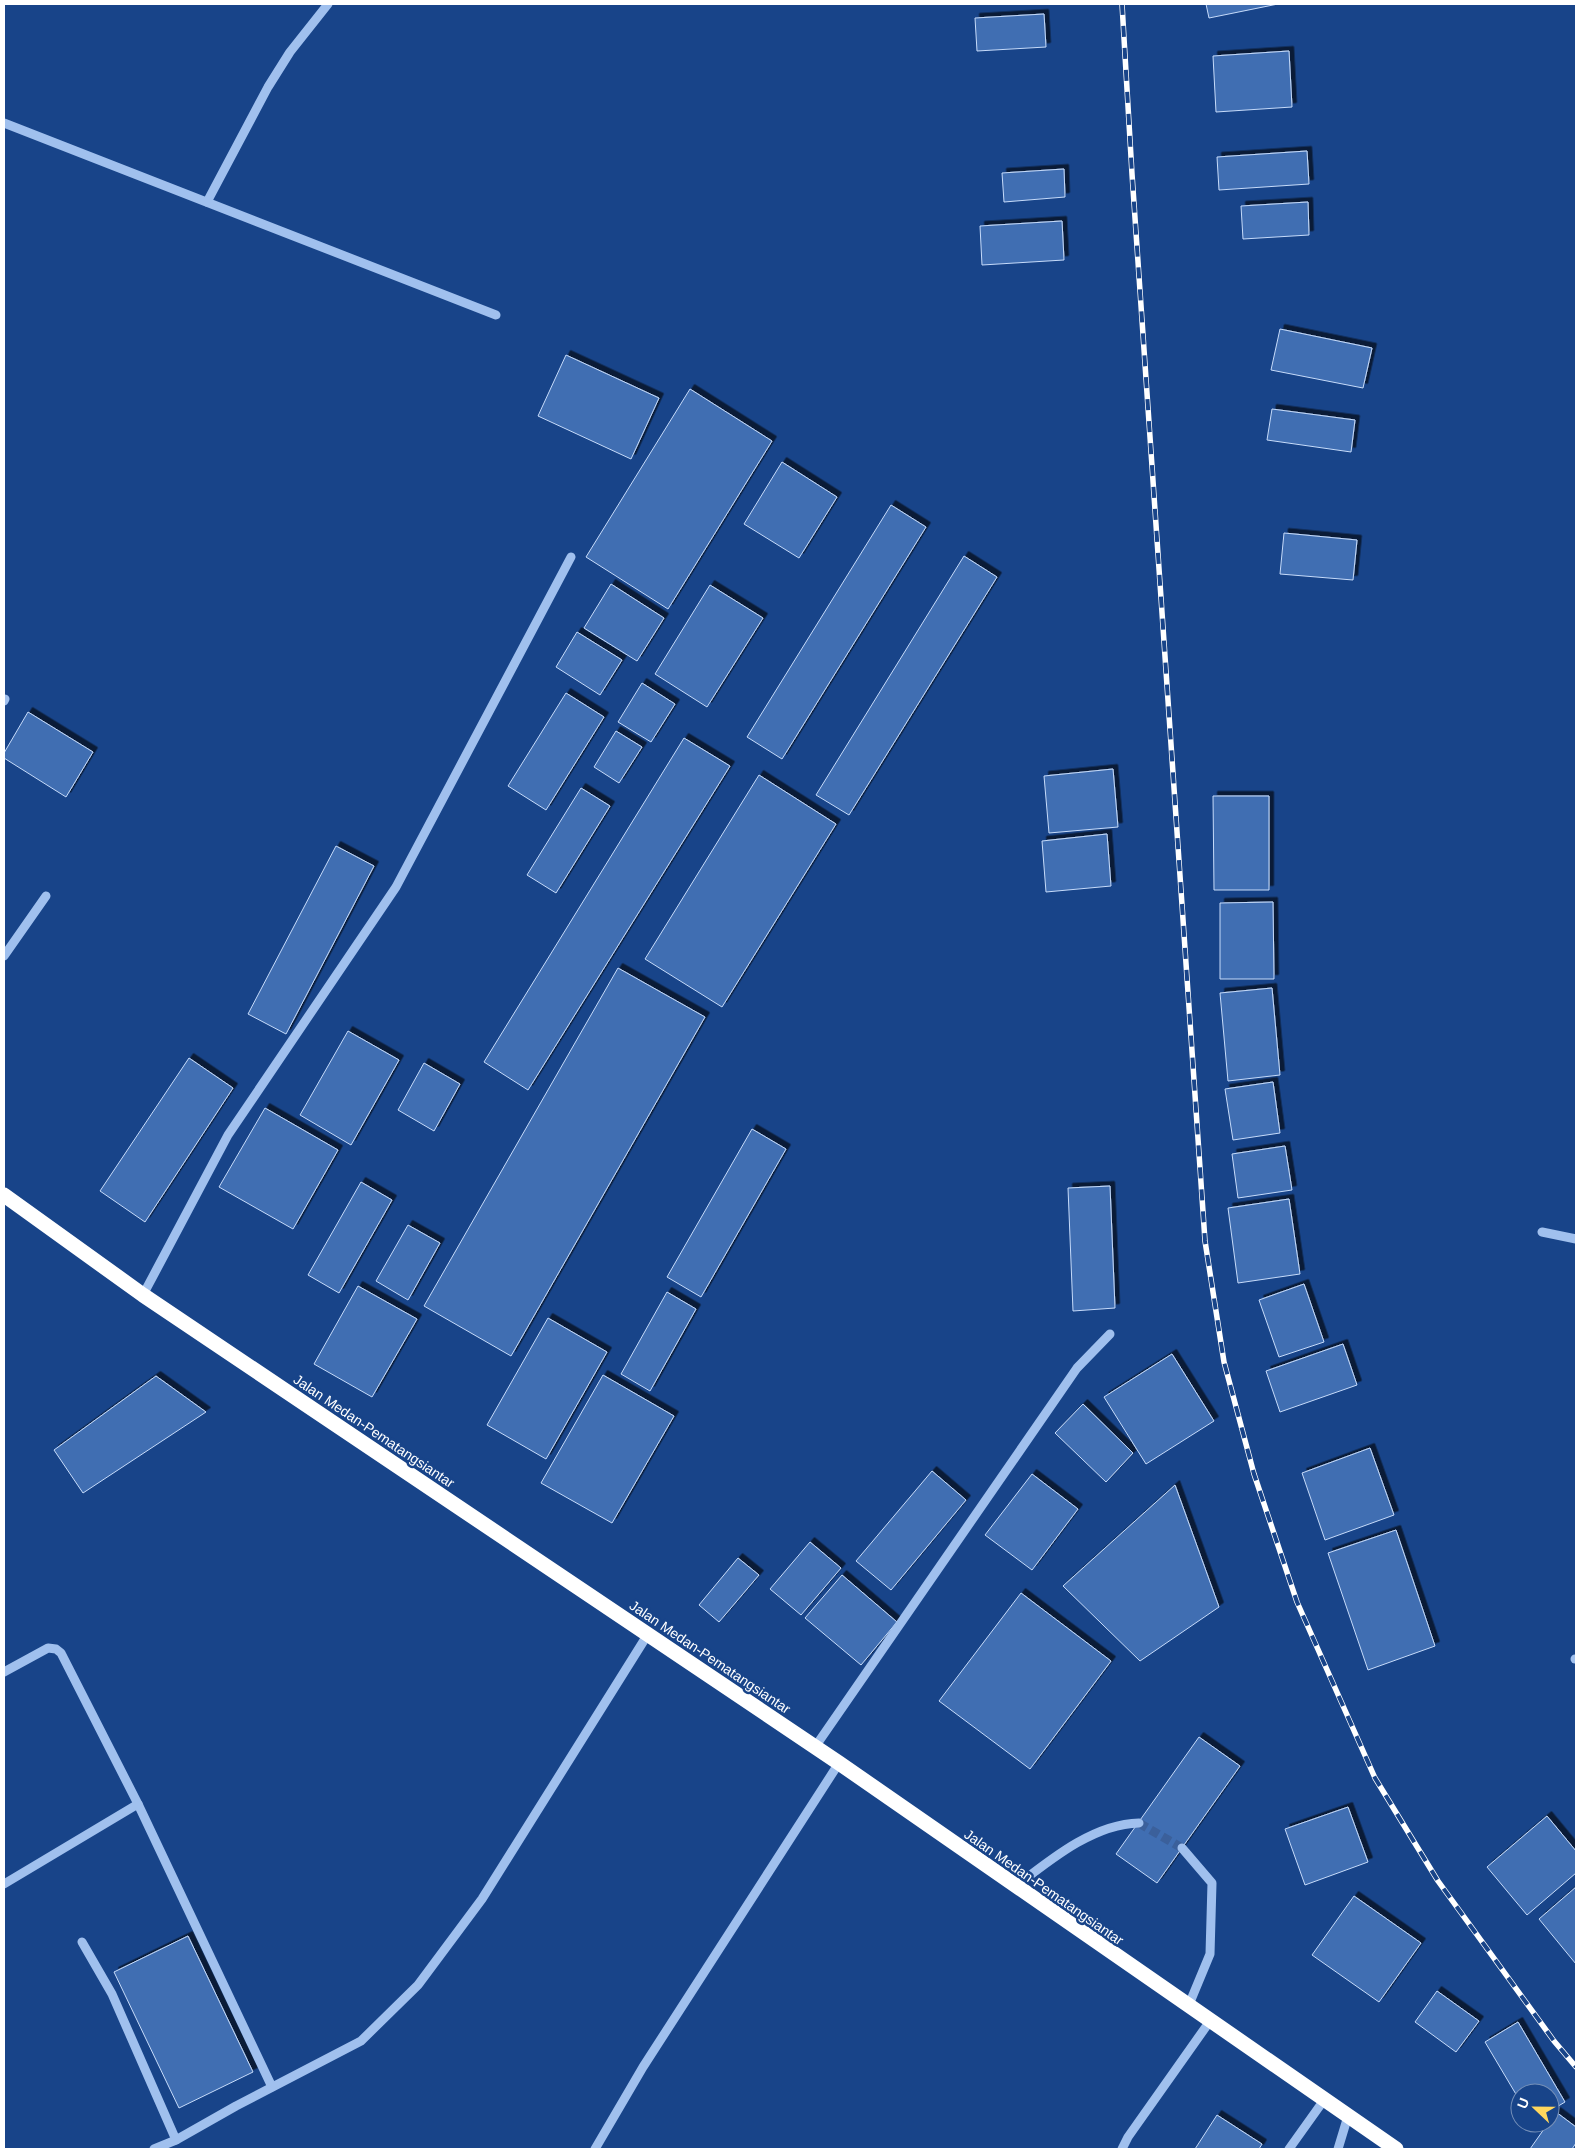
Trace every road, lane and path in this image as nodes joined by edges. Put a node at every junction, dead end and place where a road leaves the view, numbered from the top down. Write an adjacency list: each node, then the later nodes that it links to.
1 (328, 4): 3 (street)
2 (4, 123): 3 (street)
3 (207, 202): 4 (street)
4 (496, 315)
5 (571, 557): 11 (street)
6 (46, 896): 7 (street)
7 (4, 956)
8 (4, 1195): 11 (highway, Jalan Medan-Pematangsiantar)
9 (1542, 1232): 10 (street)
10 (1576, 1239)
11 (144, 1295): 13 (highway, Jalan Medan-Pematangsiantar)
12 (1110, 1334): 15 (street)
13 (648, 1634): 15 (highway, Jalan Medan-Pematangsiantar); 25 (street)
14 (4, 1672): 17 (street)
15 (815, 1747): 16 (highway, Jalan Medan-Pematangsiantar)
16 (839, 1763): 21 (highway, Jalan Medan-Pematangsiantar); 30 (street)
17 (138, 1804): 20 (street); 25 (street)
18 (1139, 1823): 21 (street)
19 (1182, 1848): 23 (street)
20 (4, 1884)
21 (1015, 1887): 23 (highway, Jalan Medan-Pematangsiantar)
22 (82, 1942): 28 (street)
23 (1188, 2007): 24 (highway, Jalan Medan-Pematangsiantar)
24 (1210, 2021): 26 (highway, Jalan Medan-Pematangsiantar); 31 (street)
25 (272, 2087): 28 (street)
26 (1324, 2100): 27 (highway, Jalan Medan-Pematangsiantar); 32 (street)
27 (1348, 2116): 33 (street); 34 (highway, Jalan Medan-Pematangsiantar)
28 (176, 2140): 29 (street)
29 (154, 2149)
30 (595, 2149)
31 (1122, 2149)
32 (1289, 2149)
33 (1338, 2149)
34 (1396, 2149)

